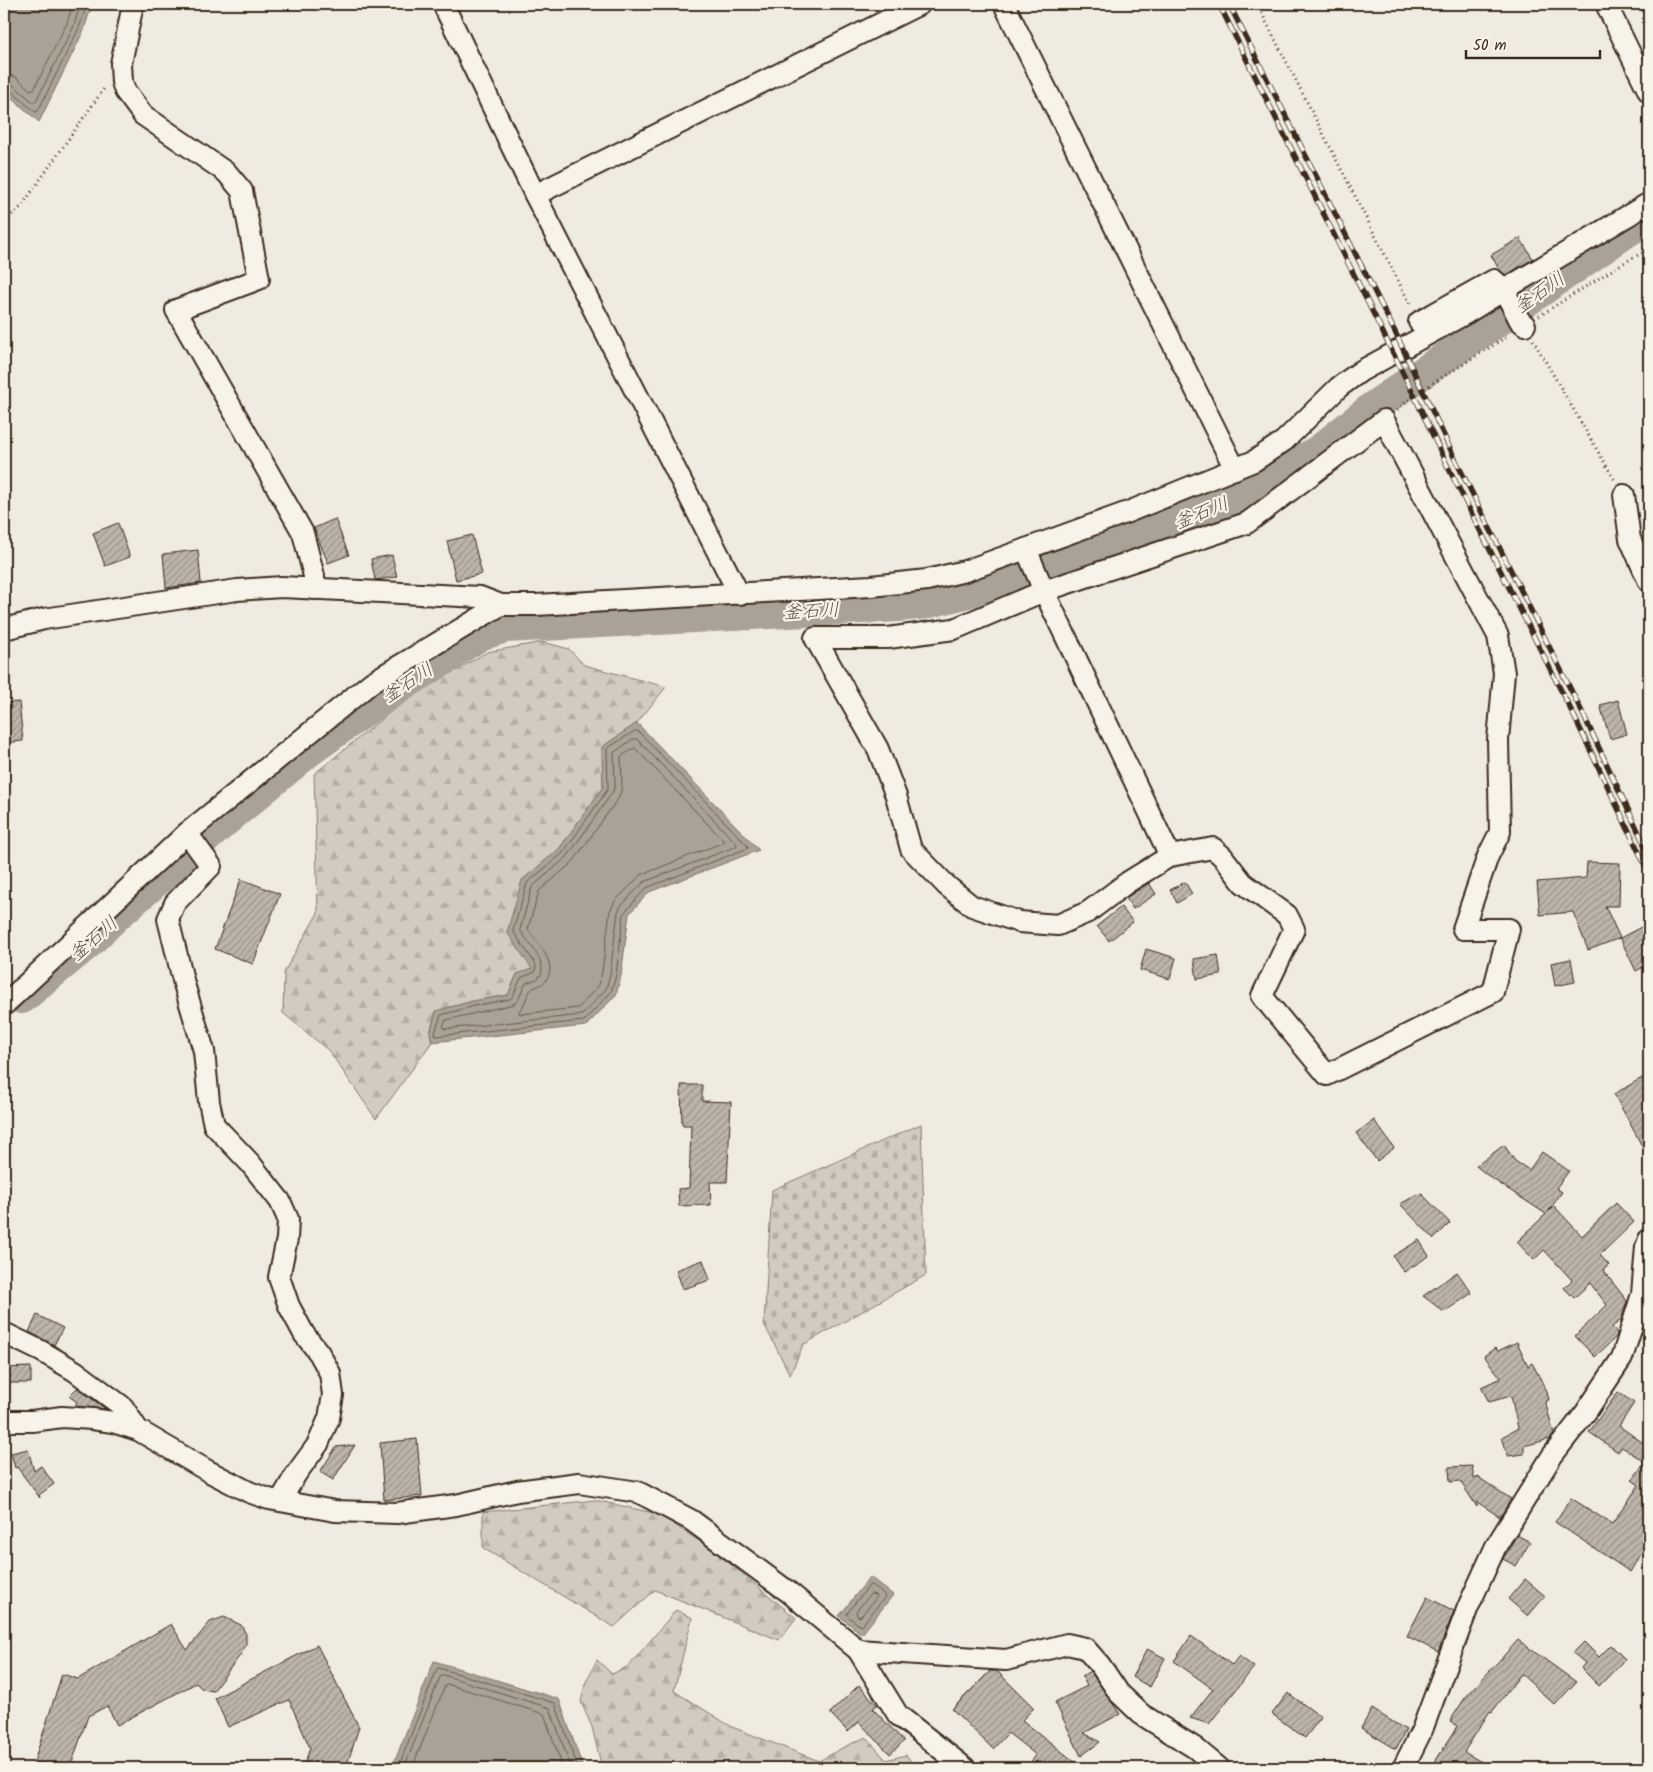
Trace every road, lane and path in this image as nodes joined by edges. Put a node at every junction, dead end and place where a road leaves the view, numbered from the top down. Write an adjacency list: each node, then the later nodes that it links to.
1 (134, 4): 7 (street)
2 (443, 4): 9 (street)
3 (920, 4): 9 (street)
4 (1004, 4): 17 (street)
5 (1257, 4): 13 (path)
6 (1606, 4): 8 (street)
7 (121, 64): 11 (path); 21 (street)
8 (1649, 92)
9 (535, 195): 23 (street)
10 (1649, 203): 12 (street)
11 (4, 221)
12 (1505, 293): 13 (street); 14 (street); 17 (street)
13 (1419, 322)
14 (1523, 323): 18 (path)
15 (1422, 390): 16 (path)
16 (1414, 395)
17 (1235, 469): 19 (street)
18 (1624, 495): 20 (street)
19 (1029, 555): 22 (street); 23 (street)
20 (1649, 582)
21 (314, 588): 24 (street); 25 (street)
22 (1043, 588): 27 (street); 27 (street); 27 (street)
23 (740, 594): 24 (street)
24 (501, 605): 26 (street)
25 (4, 629)
26 (187, 833): 28 (street); 33 (street)
27 (1170, 856)
28 (4, 1005)
29 (1649, 1239): 37 (street)
30 (4, 1333): 32 (street)
31 (4, 1421): 32 (street)
32 (138, 1430): 33 (street)
33 (281, 1500): 34 (street)
34 (858, 1650): 35 (street); 36 (street)
35 (965, 1768)
36 (1219, 1768)
37 (1402, 1768)

